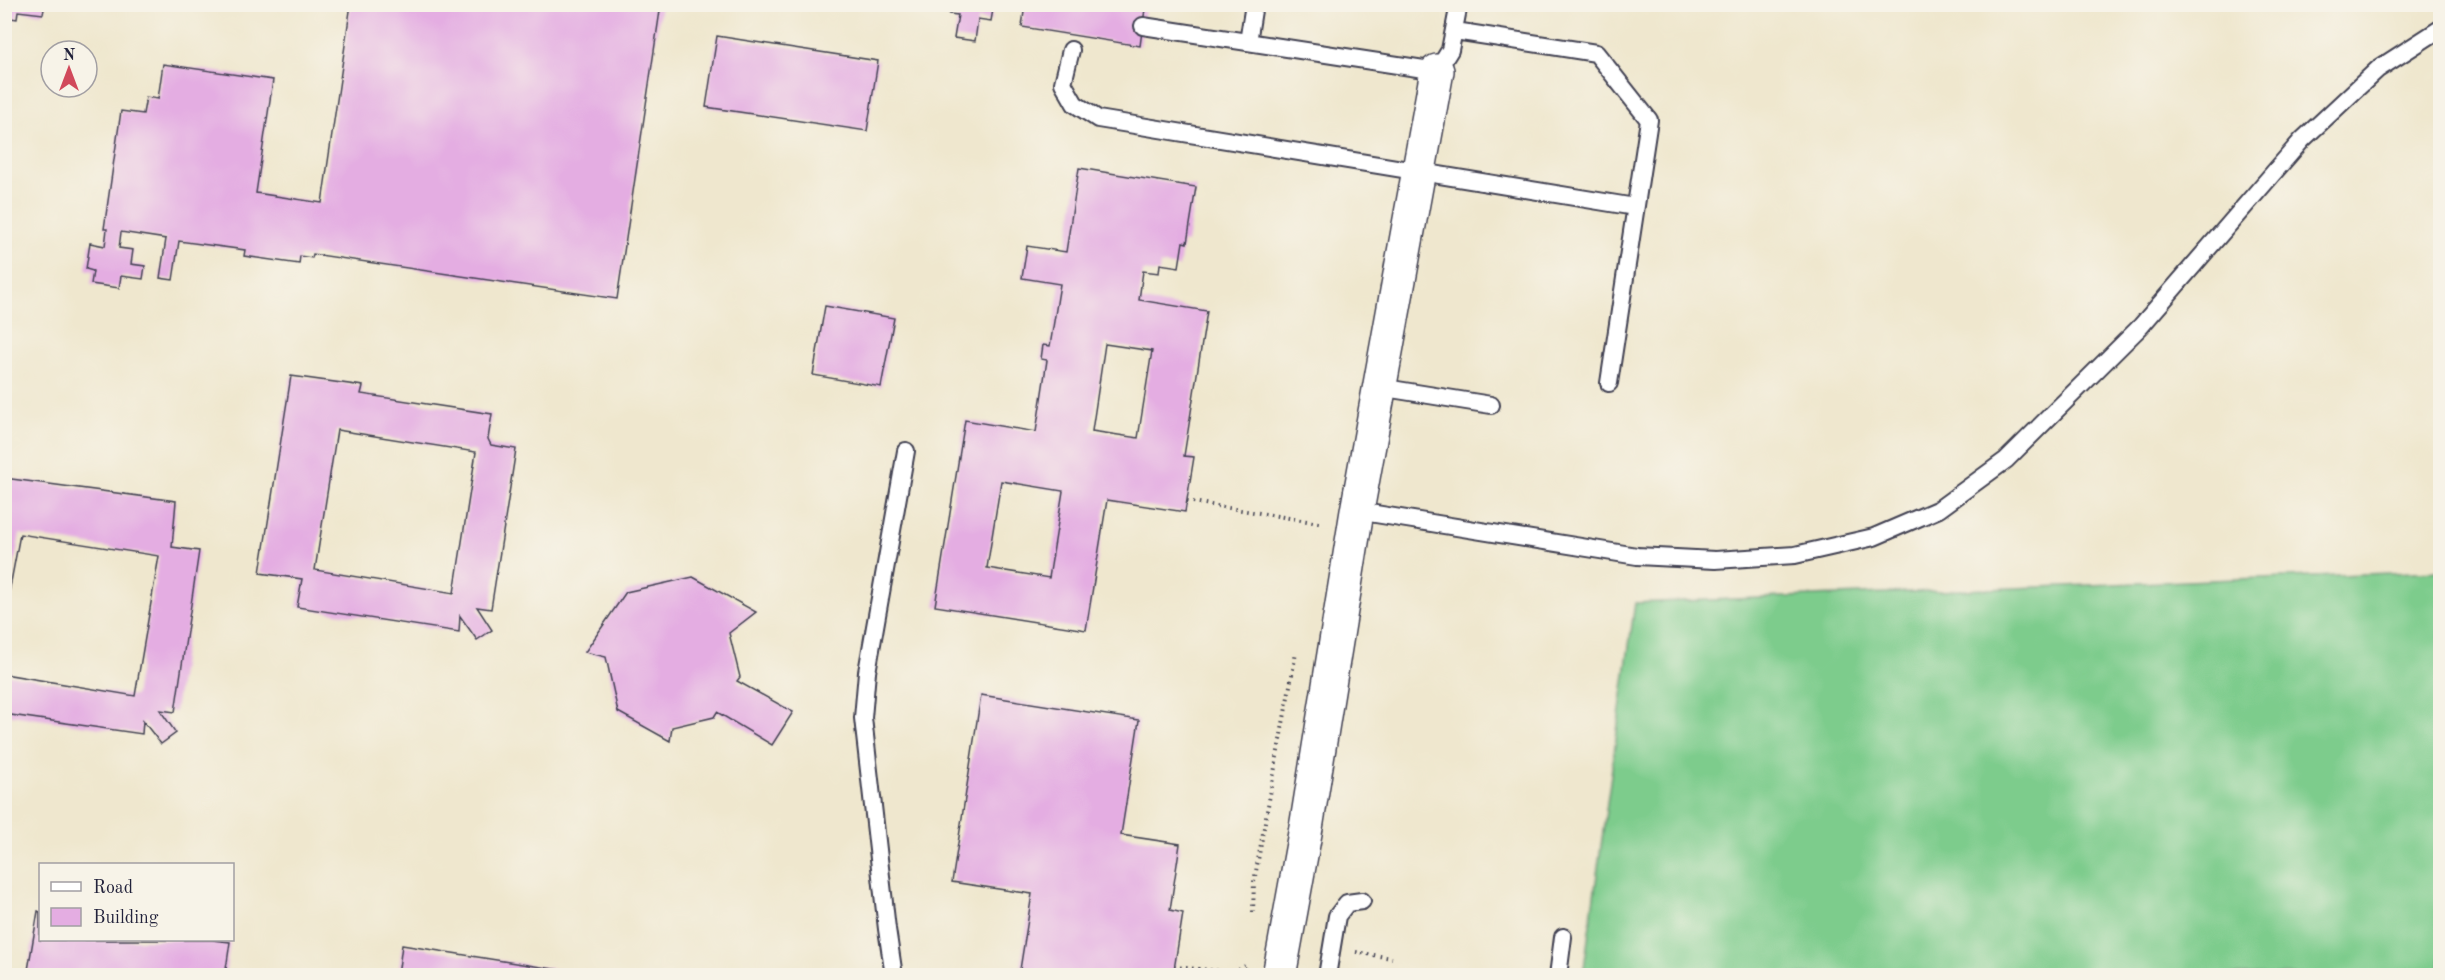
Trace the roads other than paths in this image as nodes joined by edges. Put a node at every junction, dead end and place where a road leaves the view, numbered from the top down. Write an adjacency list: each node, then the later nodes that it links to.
1 (1254, 4): 6 (lane)
2 (1459, 4): 5 (lane)
3 (1143, 26): 6 (lane)
4 (2440, 29): 15 (lane)
5 (1455, 31): 8 (lane); 10 (lane)
6 (1248, 42): 8 (lane)
7 (1071, 50): 9 (lane)
8 (1437, 71): 9 (street)
9 (1419, 172): 10 (lane); 12 (street)
10 (1635, 207): 11 (lane)
11 (1609, 383)
12 (1379, 387): 13 (lane); 15 (street)
13 (1491, 405)
14 (906, 451): 18 (lane)
15 (1355, 520): 19 (street)
16 (1362, 901): 20 (lane)
17 (1563, 937): 21 (lane)
18 (894, 975)
19 (1279, 975)
20 (1327, 975)
21 (1558, 975)

